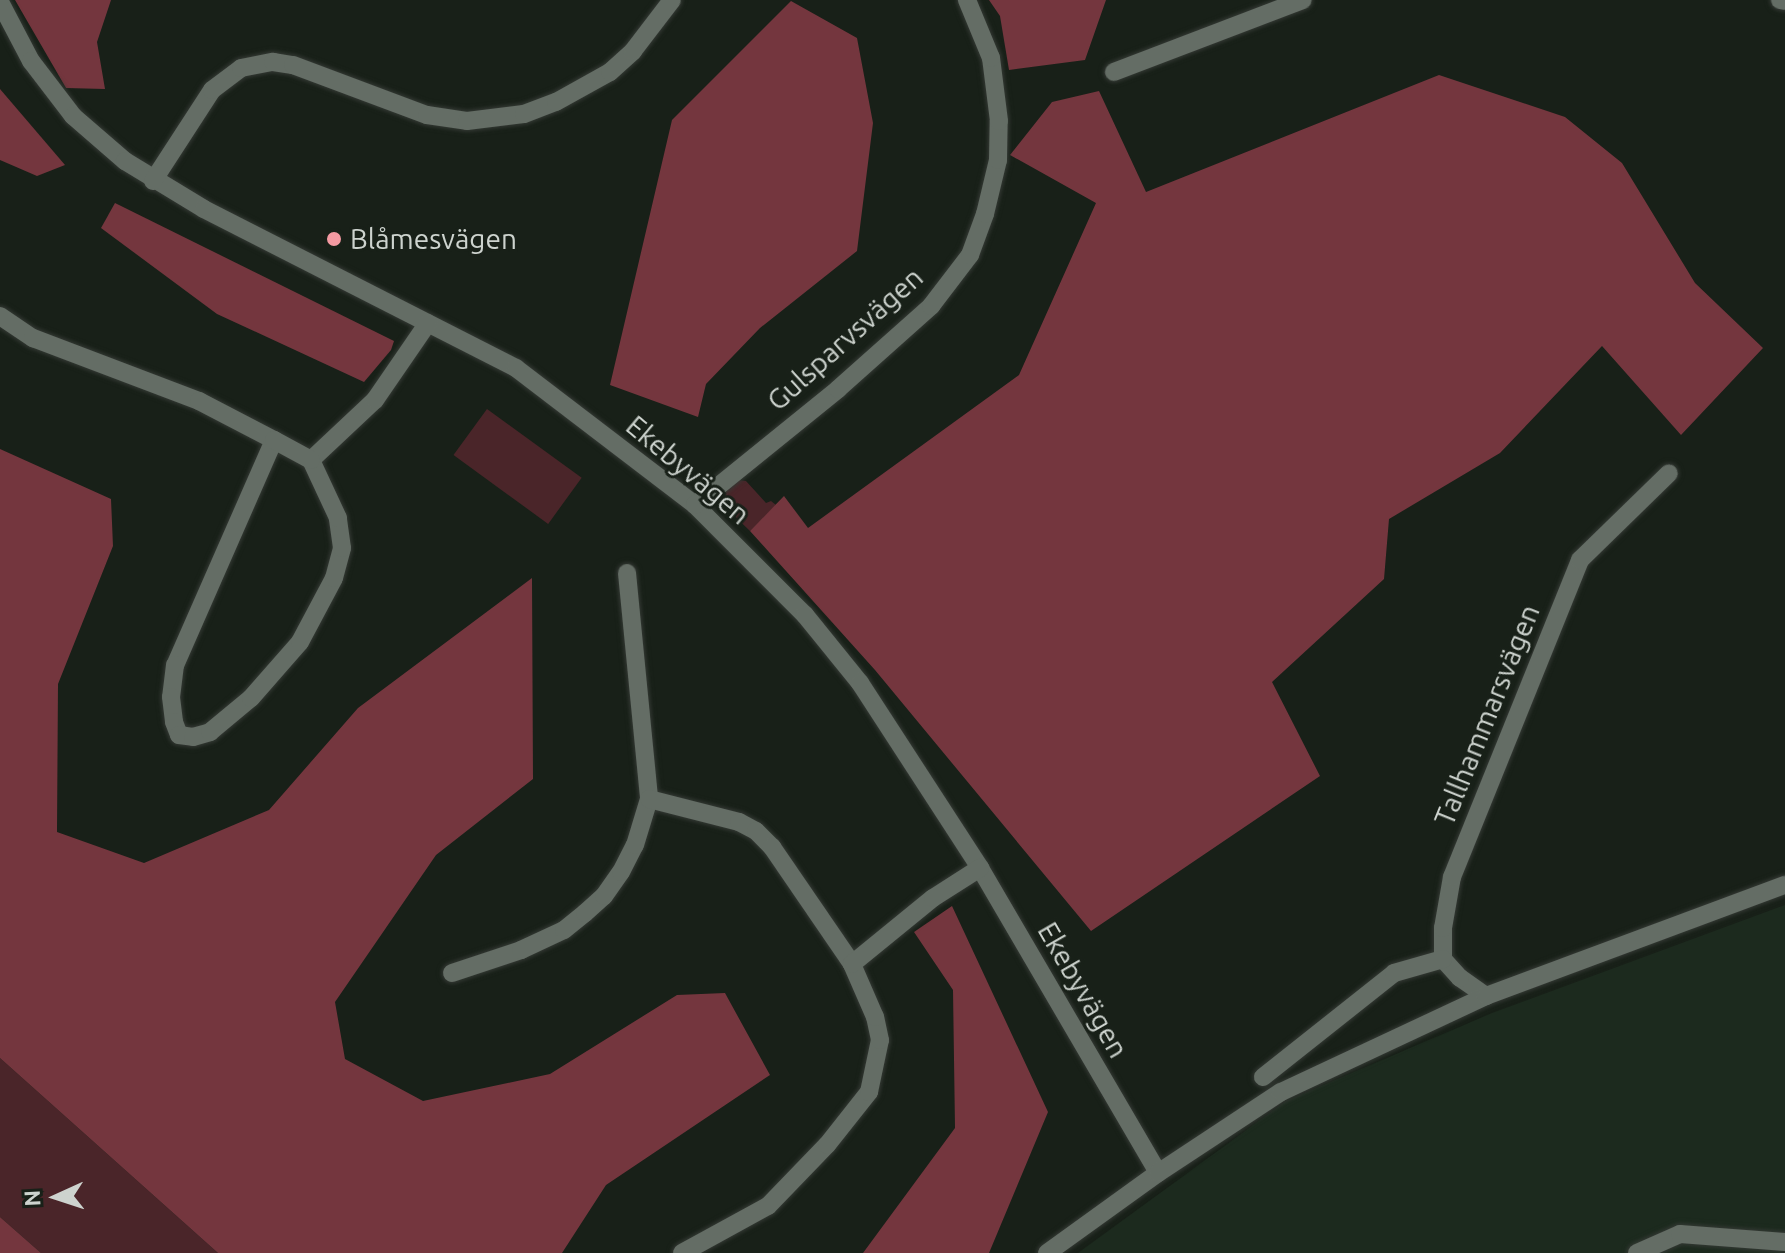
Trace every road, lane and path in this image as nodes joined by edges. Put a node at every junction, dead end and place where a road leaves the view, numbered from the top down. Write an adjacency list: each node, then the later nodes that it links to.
1 (672, 0): 6 (street)
2 (967, 0): 12 (street, Gulsparvsvägen)
3 (1300, 0): 5 (street)
4 (0, 2): 6 (street, Ekebyvägen)
5 (1114, 72)
6 (153, 181): 8 (street, Ekebyvägen)
7 (0, 316): 9 (street)
8 (428, 323): 10 (street); 12 (street, Ekebyvägen)
9 (274, 440): 10 (street); 10 (street)
10 (311, 460)
11 (1669, 473): 17 (street, Tallhammarsvägen)
12 (695, 505): 15 (street, Ekebyvägen)
13 (627, 573): 14 (street)
14 (649, 799): 18 (street); 19 (street)
15 (980, 868): 18 (street); 22 (street, Ekebyvägen)
16 (1785, 885): 20 (street)
17 (1443, 959): 20 (street); 21 (street)
18 (852, 964): 24 (street)
19 (452, 973)
20 (1486, 996): 22 (street)
21 (1263, 1077)
22 (1158, 1173): 25 (street)
23 (1785, 1242): 26 (street)
24 (682, 1253)
25 (1047, 1253)
26 (1637, 1253)

